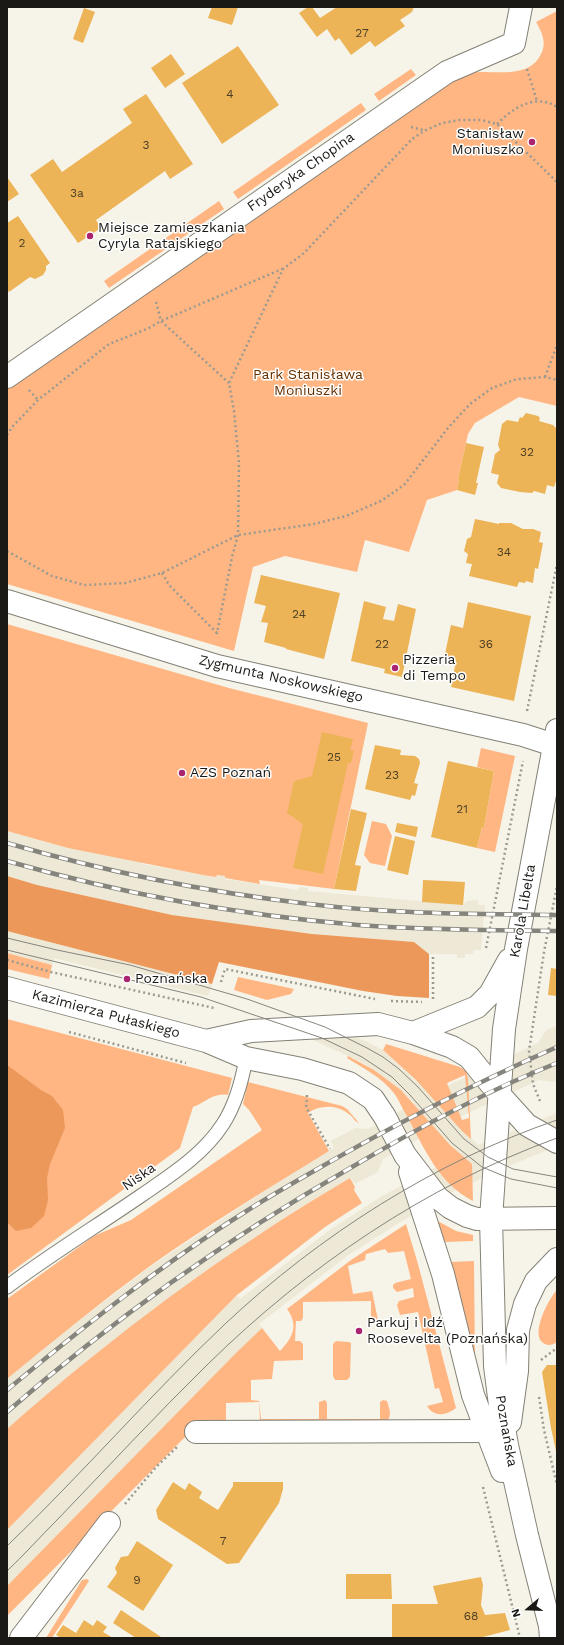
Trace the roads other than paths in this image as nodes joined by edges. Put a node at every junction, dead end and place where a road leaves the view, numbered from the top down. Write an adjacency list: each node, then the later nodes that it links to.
1 (521, 7): 2 (street, Fryderyka Chopina)
2 (7, 377)
3 (7, 601): 4 (street, Zygmunta Noskowskiego)
4 (556, 740): 5 (street, Karola Libelta)
5 (516, 949): 7 (street); 10 (street, Karola Libelta)
6 (7, 988): 8 (street, Kazimierza Pułaskiego)
7 (413, 1033): 8 (street, Kazimierza Pułaskiego); 10 (street, Kazimierza Pułaskiego)
8 (206, 1041): 9 (street, Kazimierza Pułaskiego)
9 (246, 1058): 12 (street, Kazimierza Pułaskiego); 16 (lane, Niska)
10 (499, 1094): 11 (street, Kazimierza Pułaskiego); 14 (street, Karola Libelta)
11 (557, 1142)
12 (405, 1155): 14 (street, Kazimierza Pułaskiego); 17 (street)
13 (557, 1218): 14 (street, Kazimierza Pułaskiego)
14 (491, 1219): 19 (street, Poznańska)
15 (557, 1259): 19 (street)
16 (7, 1287)
17 (487, 1431): 18 (street); 21 (street)
18 (196, 1432)
19 (507, 1446): 21 (street, Poznańska)
20 (109, 1523): 23 (street)
21 (527, 1535): 22 (street, Poznańska)
22 (552, 1634)
23 (22, 1638)

